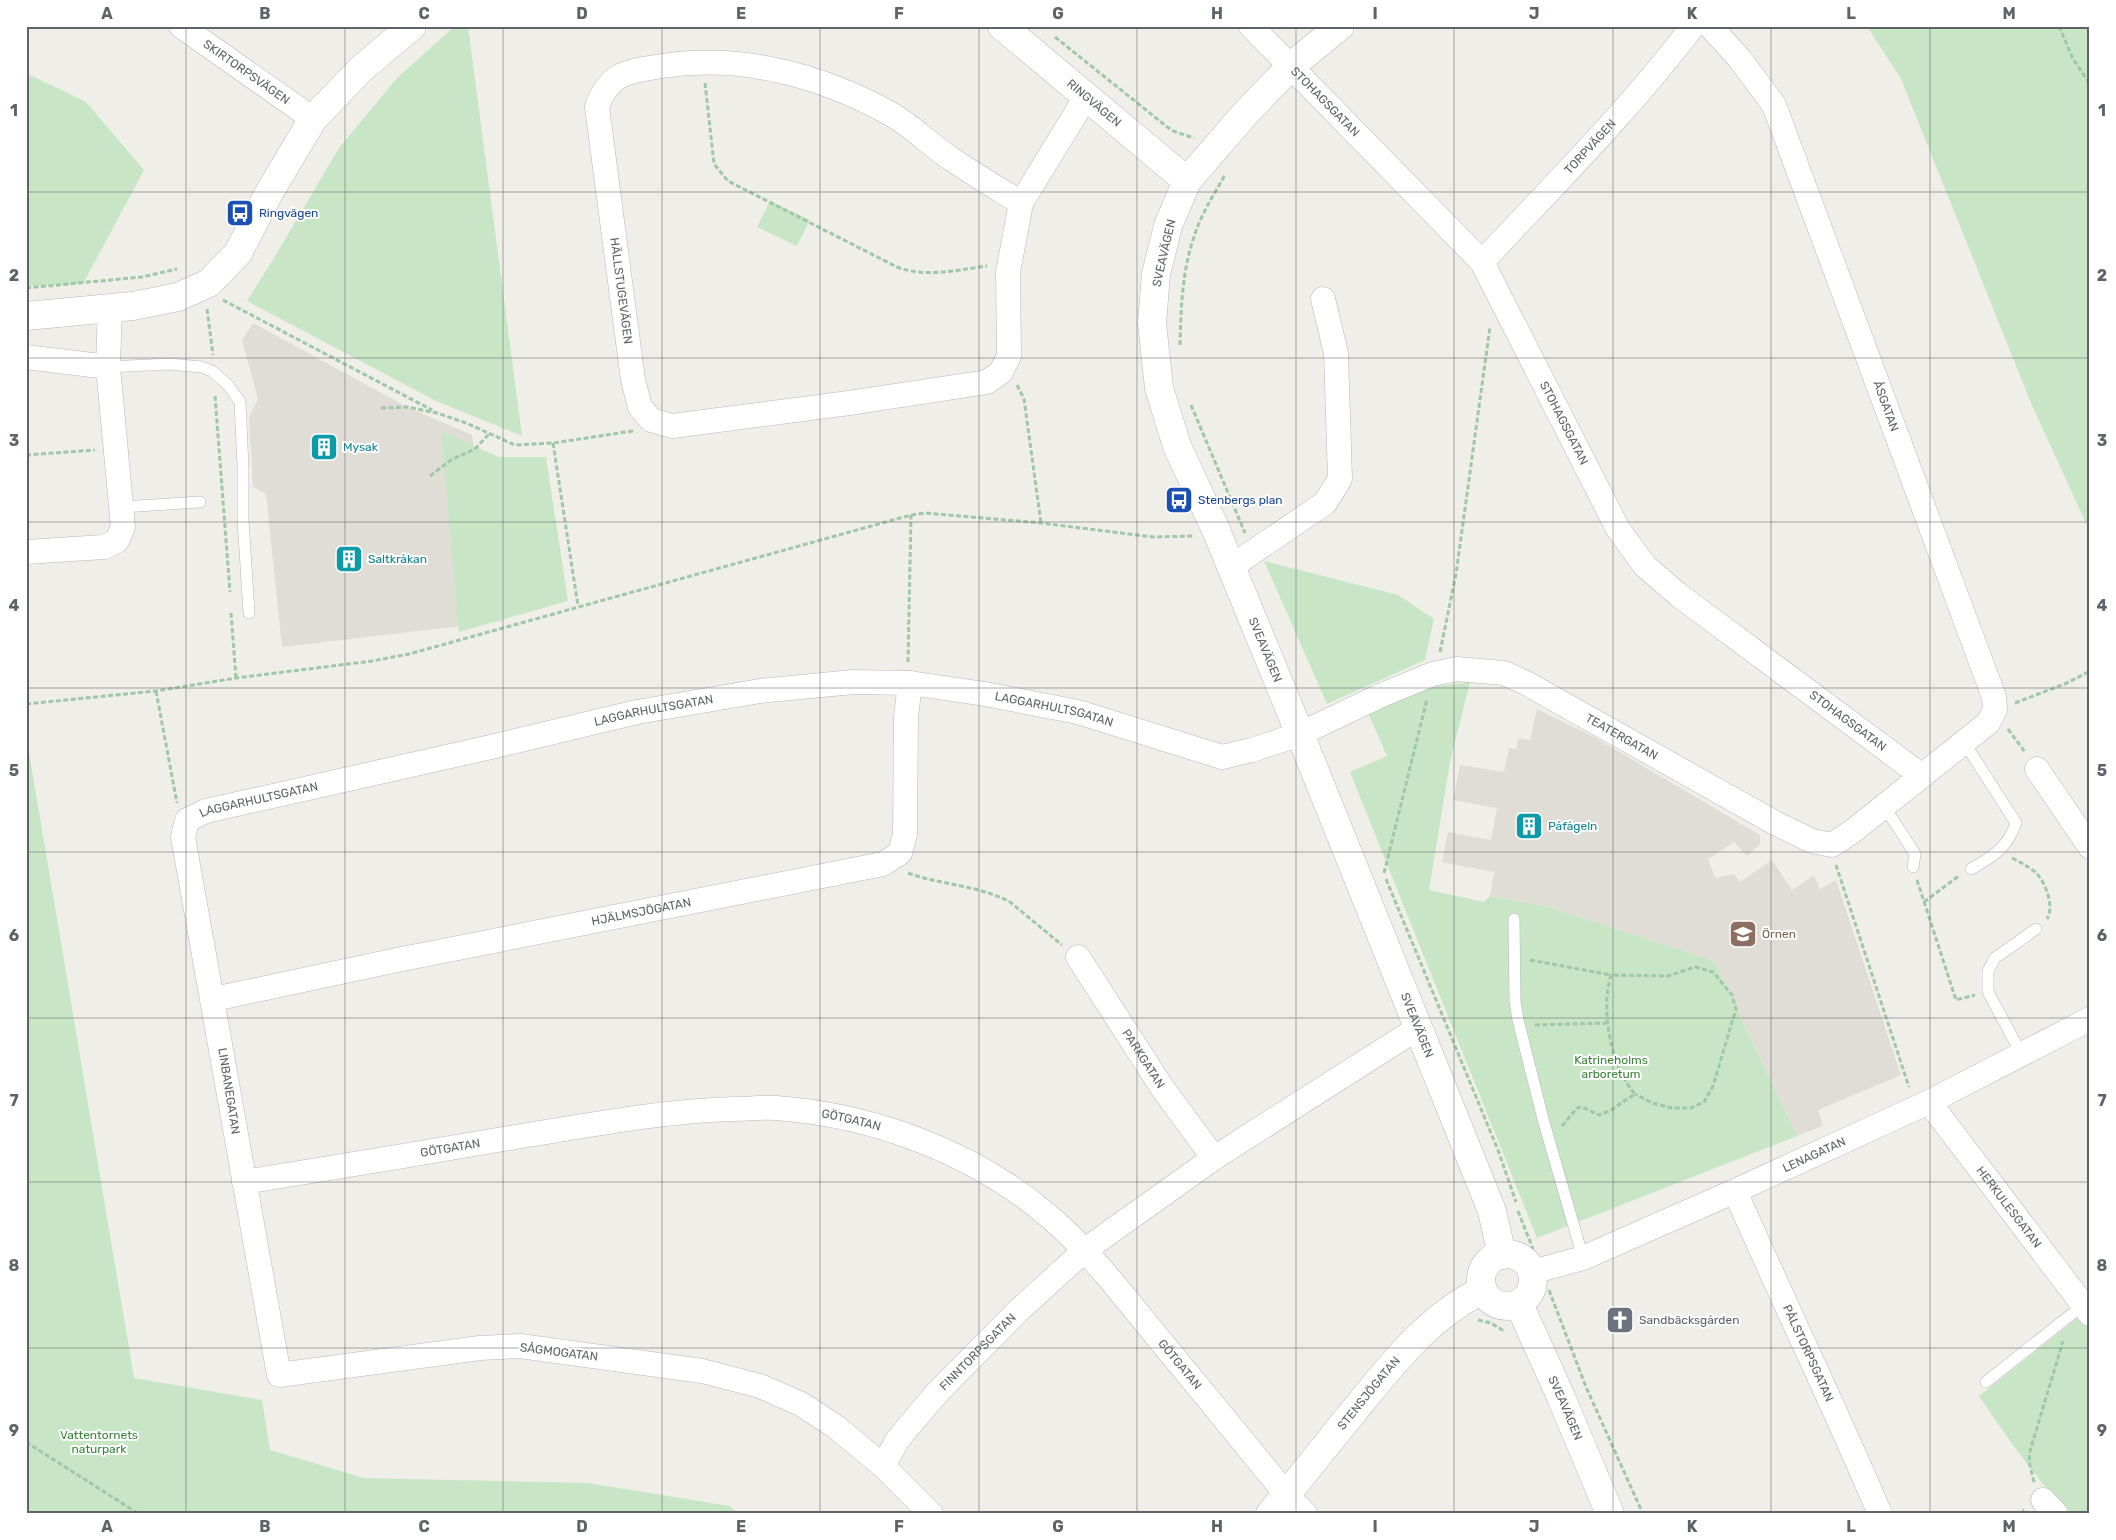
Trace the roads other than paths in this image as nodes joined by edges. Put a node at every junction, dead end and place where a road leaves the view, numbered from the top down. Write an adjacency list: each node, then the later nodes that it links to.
1 (181, 26): 10 (street, SKIRTORPSVÄGEN)
2 (412, 26): 10 (street)
3 (1002, 26): 9 (street, RINGVÄGEN)
4 (1251, 26): 8 (street, STOHAGSGATAN)
5 (1340, 26): 8 (street, SVEAVÄGEN)
6 (1693, 26): 13 (street, TORPVÄGEN)
7 (1710, 26): 26 (street, ÅSGATAN)
8 (1290, 67): 11 (street, SVEAVÄGEN); 13 (street, STOHAGSGATAN)
9 (1086, 96): 11 (street, RINGVÄGEN); 12 (street)
10 (312, 119): 15 (street)
11 (1187, 181): 22 (street, SVEAVÄGEN)
12 (1021, 203): 12 (street, HÄLLSTUGEVÄGEN)
13 (1482, 262): 28 (street, STOHAGSGATAN)
14 (1323, 299): 22 (street)
15 (110, 308): 16 (street); 18 (street)
16 (26, 316)
17 (26, 357): 18 (street)
18 (108, 367): 20 (street); 23 (lane)
19 (200, 502): 20 (lane)
20 (122, 507): 21 (street)
21 (26, 552)
22 (1231, 567): 25 (street, SVEAVÄGEN)
23 (249, 613)
24 (910, 683): 25 (street, LAGGARHULTSGATAN); 36 (street, HJÄLMSJÖGATAN); 36 (street, LAGGARHULTSGATAN)
25 (1300, 734): 29 (street, TEATERGATAN); 38 (street, SVEAVÄGEN)
26 (1964, 742): 28 (street); 32 (lane)
27 (2037, 769): 30 (street)
28 (1922, 776): 29 (street)
29 (1884, 806): 31 (lane)
30 (2090, 847)
31 (1913, 867)
32 (1971, 869)
33 (1514, 919): 46 (lane)
34 (2036, 929): 39 (lane)
35 (1078, 957): 41 (street, PARKGATAN)
36 (214, 999): 42 (street, LINBANEGATAN)
37 (2090, 1019): 39 (street, LENAGATAN)
38 (1418, 1028): 41 (street); 45 (street, SVEAVÄGEN)
39 (2022, 1055): 40 (street, LENAGATAN)
40 (1929, 1102): 43 (street, LENAGATAN); 50 (street, HERKULESGATAN)
41 (1214, 1158): 44 (street)
42 (244, 1182): 44 (street, GÖTGATAN); 52 (street, SÅGMOGATAN)
43 (1735, 1191): 46 (street, LENAGATAN); 56 (street, PÅLSTORPSGATAN)
44 (1085, 1250): 52 (street, FINNTORPSGATAN); 53 (street, GÖTGATAN)
45 (1502, 1254): 47 (street); 48 (street)
46 (1582, 1258): 47 (street, LENAGATAN)
47 (1536, 1271): 49 (street)
48 (1483, 1290): 49 (street); 53 (street, STENSJÖGATAN)
49 (1518, 1304): 55 (street, SVEAVÄGEN)
50 (2080, 1312): 51 (lane)
51 (1986, 1382)
52 (883, 1466): 54 (street, SÅGMOGATAN)
53 (1287, 1507)
54 (930, 1514)
55 (1610, 1514)
56 (1880, 1514)

